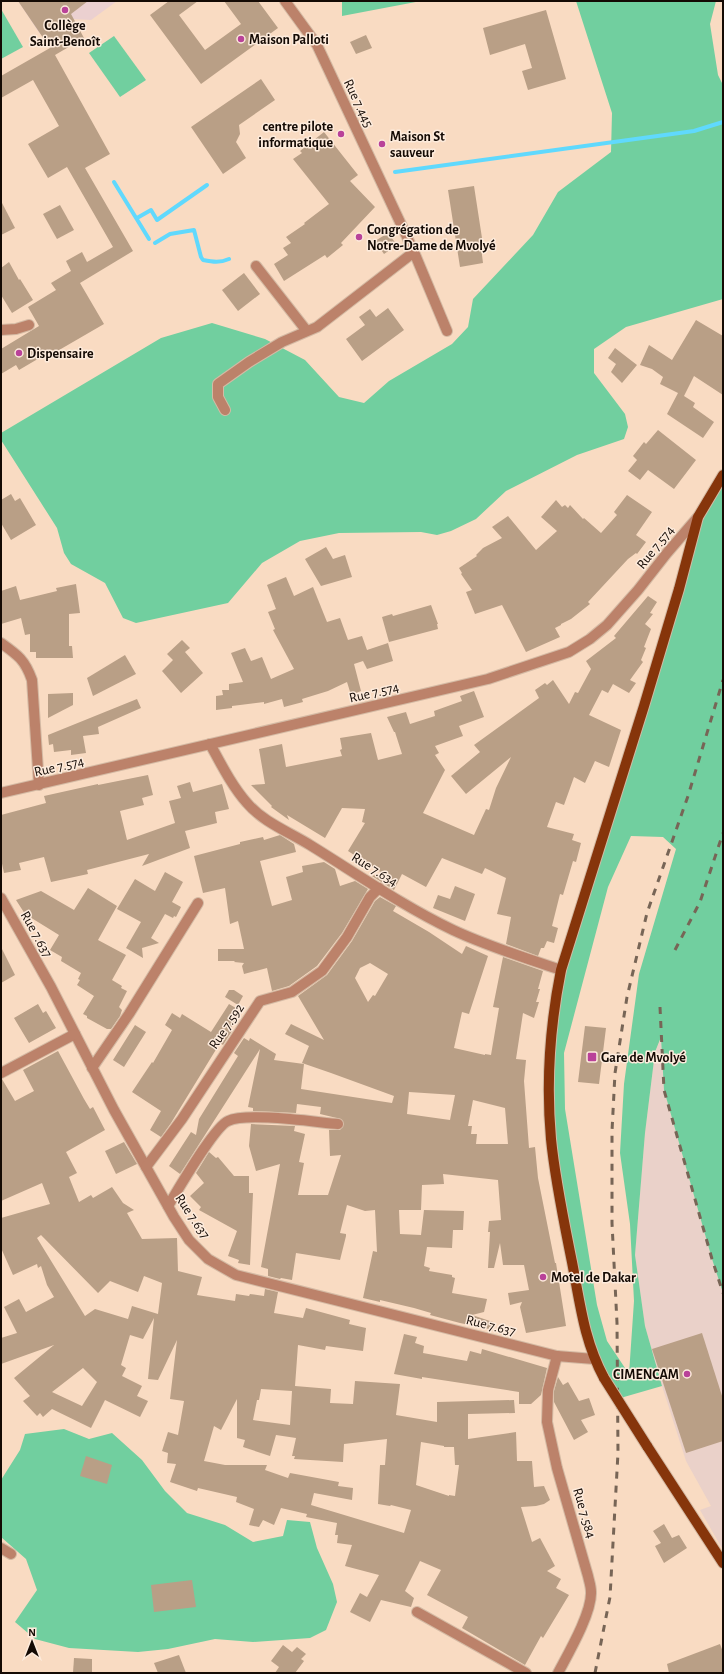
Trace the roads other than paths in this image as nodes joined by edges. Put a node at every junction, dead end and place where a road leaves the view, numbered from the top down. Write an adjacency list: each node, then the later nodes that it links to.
1 (285, 1): 2 (street, Rue 7.445)
2 (414, 252): 6 (street); 7 (street, Rue 7.445)
3 (256, 266): 6 (street)
4 (29, 324): 5 (street)
5 (1, 330)
6 (306, 330): 8 (street)
7 (447, 331)
8 (224, 410)
9 (723, 475): 10 (main road)
10 (698, 518): 12 (street, Rue 7.574); 18 (main road)
11 (1, 643): 13 (street)
12 (210, 744): 13 (street, Rue 7.574); 15 (street, Rue 7.634)
13 (39, 785): 14 (street, Rue 7.574)
14 (1, 793)
15 (379, 888): 18 (street, Rue 7.634); 23 (street, Rue 7.592)
16 (1, 898): 19 (street, Rue 7.637)
17 (198, 903): 20 (street)
18 (560, 970): 26 (main road)
19 (75, 1034): 20 (street, Rue 7.637); 21 (street)
20 (92, 1068): 23 (street, Rue 7.637)
21 (1, 1073)
22 (338, 1124): 24 (street)
23 (146, 1167): 24 (street, Rue 7.637)
24 (168, 1206): 25 (street, Rue 7.637)
25 (557, 1356): 26 (street, Rue 7.637); 32 (street, Rue 7.584)
26 (594, 1360): 29 (main road, bridge)
27 (1, 1548): 28 (street)
28 (11, 1554)
29 (723, 1563)
30 (417, 1612): 31 (street)
31 (526, 1673)
32 (558, 1673)

